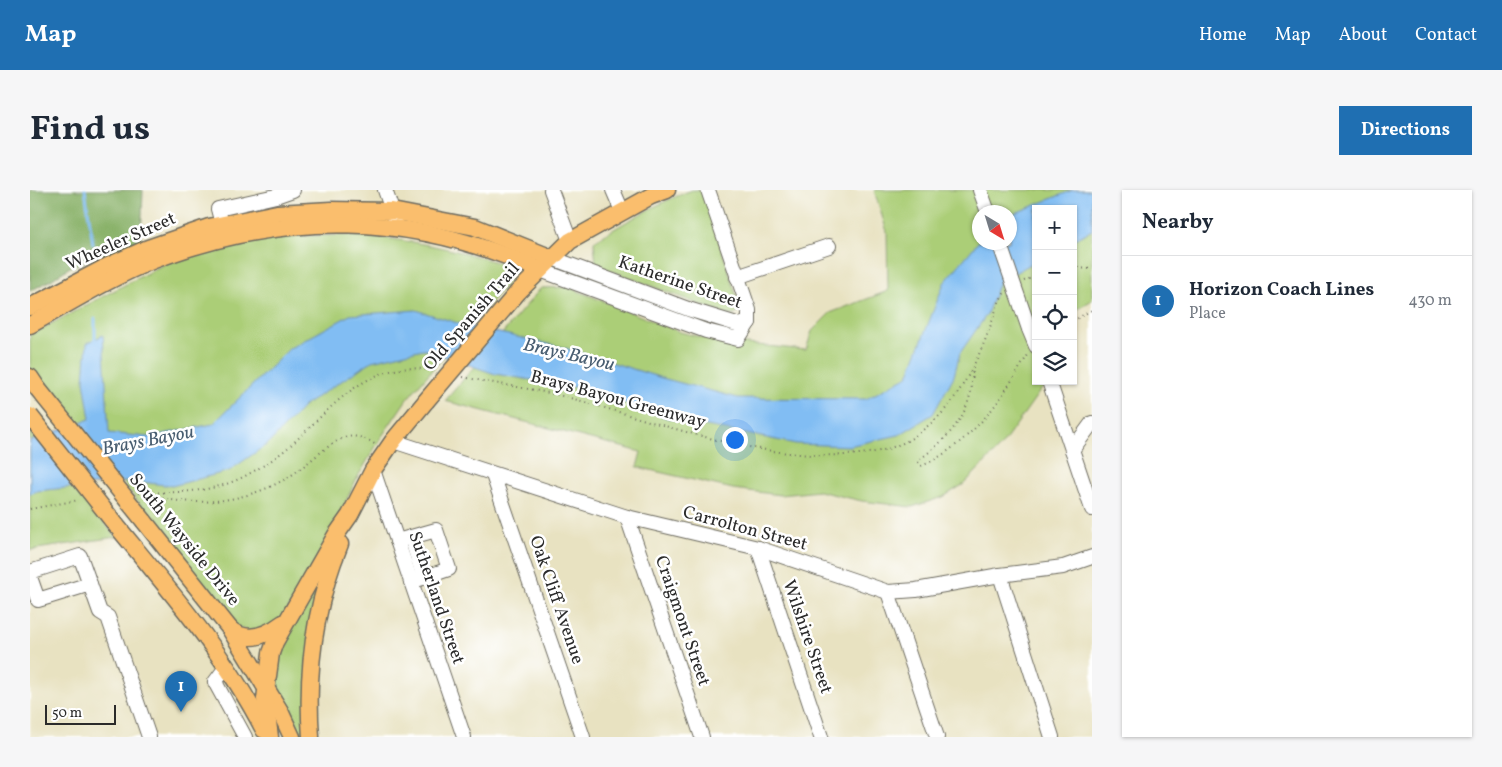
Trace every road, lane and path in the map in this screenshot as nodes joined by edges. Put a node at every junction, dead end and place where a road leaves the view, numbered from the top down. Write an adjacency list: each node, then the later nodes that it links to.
1 (293, 190): 12 (street)
2 (385, 190): 9 (street)
3 (551, 190): 14 (street)
4 (613, 190): 10 (street)
5 (667, 190): 10 (main road, Old Spanish Trail)
6 (708, 190): 21 (street)
7 (980, 190): 8 (street)
8 (985, 205)
9 (392, 211): 11 (main road, Wheeler Street); 13 (street); 18 (main road, Wheeler Street)
10 (622, 212): 14 (main road, Old Spanish Trail)
11 (278, 220): 12 (main road, Wheeler Street); 13 (main road, Wheeler Street); 17 (main road, Wheeler Street)
12 (222, 224): 17 (main road, Wheeler Street)
13 (398, 227): 18 (main road, Wheeler Street)
14 (570, 241): 18 (main road, Old Spanish Trail)
15 (830, 246): 21 (street)
16 (1002, 250): 29 (street, bridge)
17 (150, 254): 25 (main road, Wheeler Street); 28 (main road, Wheeler Street)
18 (546, 264): 21 (street, Katherine Street); 38 (main road, Old Spanish Trail, bridge)
19 (1077, 268): 20 (path)
20 (1092, 269)
21 (737, 277)
22 (1032, 278): 23 (path)
23 (1020, 283)
24 (1008, 289): 31 (path, Brays Bayou Greenway)
25 (30, 306)
26 (1092, 310): 27 (path)
27 (1077, 319)
28 (30, 325)
29 (1032, 340)
30 (1032, 351): 31 (path)
31 (973, 364): 33 (path, Brays Bayou Greenway)
32 (436, 371): 43 (path)
33 (455, 375)
34 (34, 383): 59 (main road, South Wayside Drive, bridge)
35 (1050, 385): 39 (street)
36 (30, 416): 60 (main road, bridge)
37 (1092, 422): 39 (street)
38 (390, 446): 40 (main road, Old Spanish Trail); 41 (street, Carrolton Street); 43 (path)
39 (1072, 450): 46 (street)
40 (373, 470): 47 (main road, Old Spanish Trail); 49 (street, Sutherland Street)
41 (493, 475): 48 (street, Carrolton Street); 68 (street, Oak Cliff Avenue)
42 (132, 493): 43 (path)
43 (142, 493)
44 (84, 499): 45 (path)
45 (30, 508)
46 (1092, 510)
47 (350, 515): 58 (main road, Old Spanish Trail); 66 (main road, Old Spanish Trail)
48 (627, 517): 50 (street, Carrolton Street); 69 (street, Craigmont Street)
49 (404, 539): 55 (street, Sutherland Street); 55 (street)
50 (758, 548): 57 (street, Carrolton Street); 70 (street, Wilshire Street)
51 (1092, 557): 53 (street, Carrolton Street)
52 (30, 572): 56 (street)
53 (1000, 575): 57 (street, Carrolton Street); 72 (street)
54 (30, 577): 56 (street)
55 (418, 580): 67 (street, Sutherland Street)
56 (90, 584): 62 (street)
57 (888, 592): 71 (street)
58 (287, 620): 59 (main road); 61 (main road, Old Spanish Trail)
59 (230, 629): 61 (main road, South Wayside Drive)
60 (227, 666): 63 (street); 64 (main road)
61 (266, 688): 64 (main road, Old Spanish Trail); 65 (main road, South Wayside Drive)
62 (149, 737)
63 (245, 737)
64 (269, 737)
65 (292, 737)
66 (311, 737)
67 (464, 737)
68 (583, 737)
69 (702, 737)
70 (821, 737)
71 (937, 737)
72 (1052, 737)

